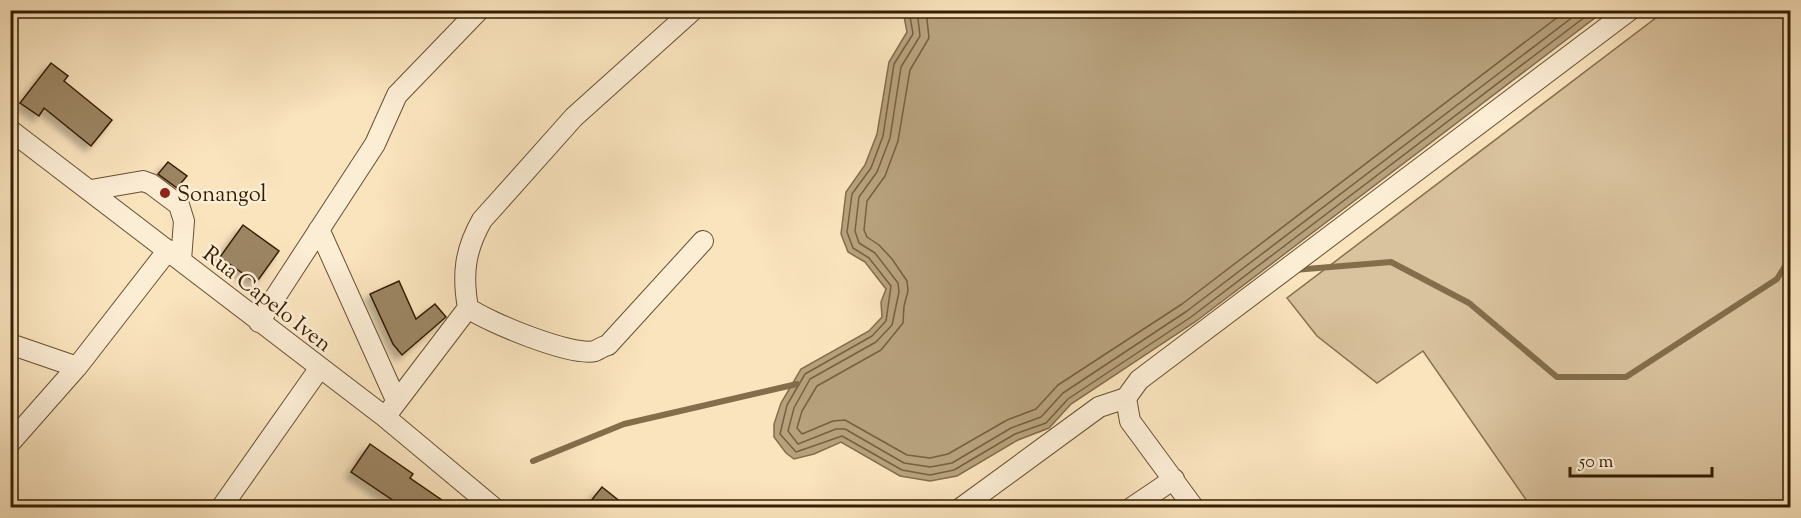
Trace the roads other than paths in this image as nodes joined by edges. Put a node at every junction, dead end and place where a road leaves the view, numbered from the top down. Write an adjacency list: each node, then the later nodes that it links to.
1 (479, 10): 6 (street)
2 (693, 10): 9 (street)
3 (1630, 10): 14 (street)
4 (10, 130): 5 (street, Rua Capelo Iven)
5 (91, 190): 8 (street, Rua Capelo Iven); 8 (street)
6 (319, 229): 10 (street); 15 (street)
7 (703, 241): 9 (street)
8 (174, 255): 10 (street, Rua Capelo Iven); 12 (street)
9 (468, 308): 15 (street)
10 (259, 322): 13 (street, Rua Capelo Iven)
11 (10, 344): 12 (street)
12 (77, 367): 17 (street)
13 (319, 369): 16 (street, Rua Capelo Iven); 19 (street)
14 (1126, 398): 18 (street); 21 (street)
15 (396, 400): 16 (street)
16 (385, 417): 20 (street, Rua Capelo Iven)
17 (10, 443)
18 (1174, 479): 22 (street); 23 (street)
19 (221, 507)
20 (494, 507)
21 (961, 507)
22 (1131, 507)
23 (1194, 507)

